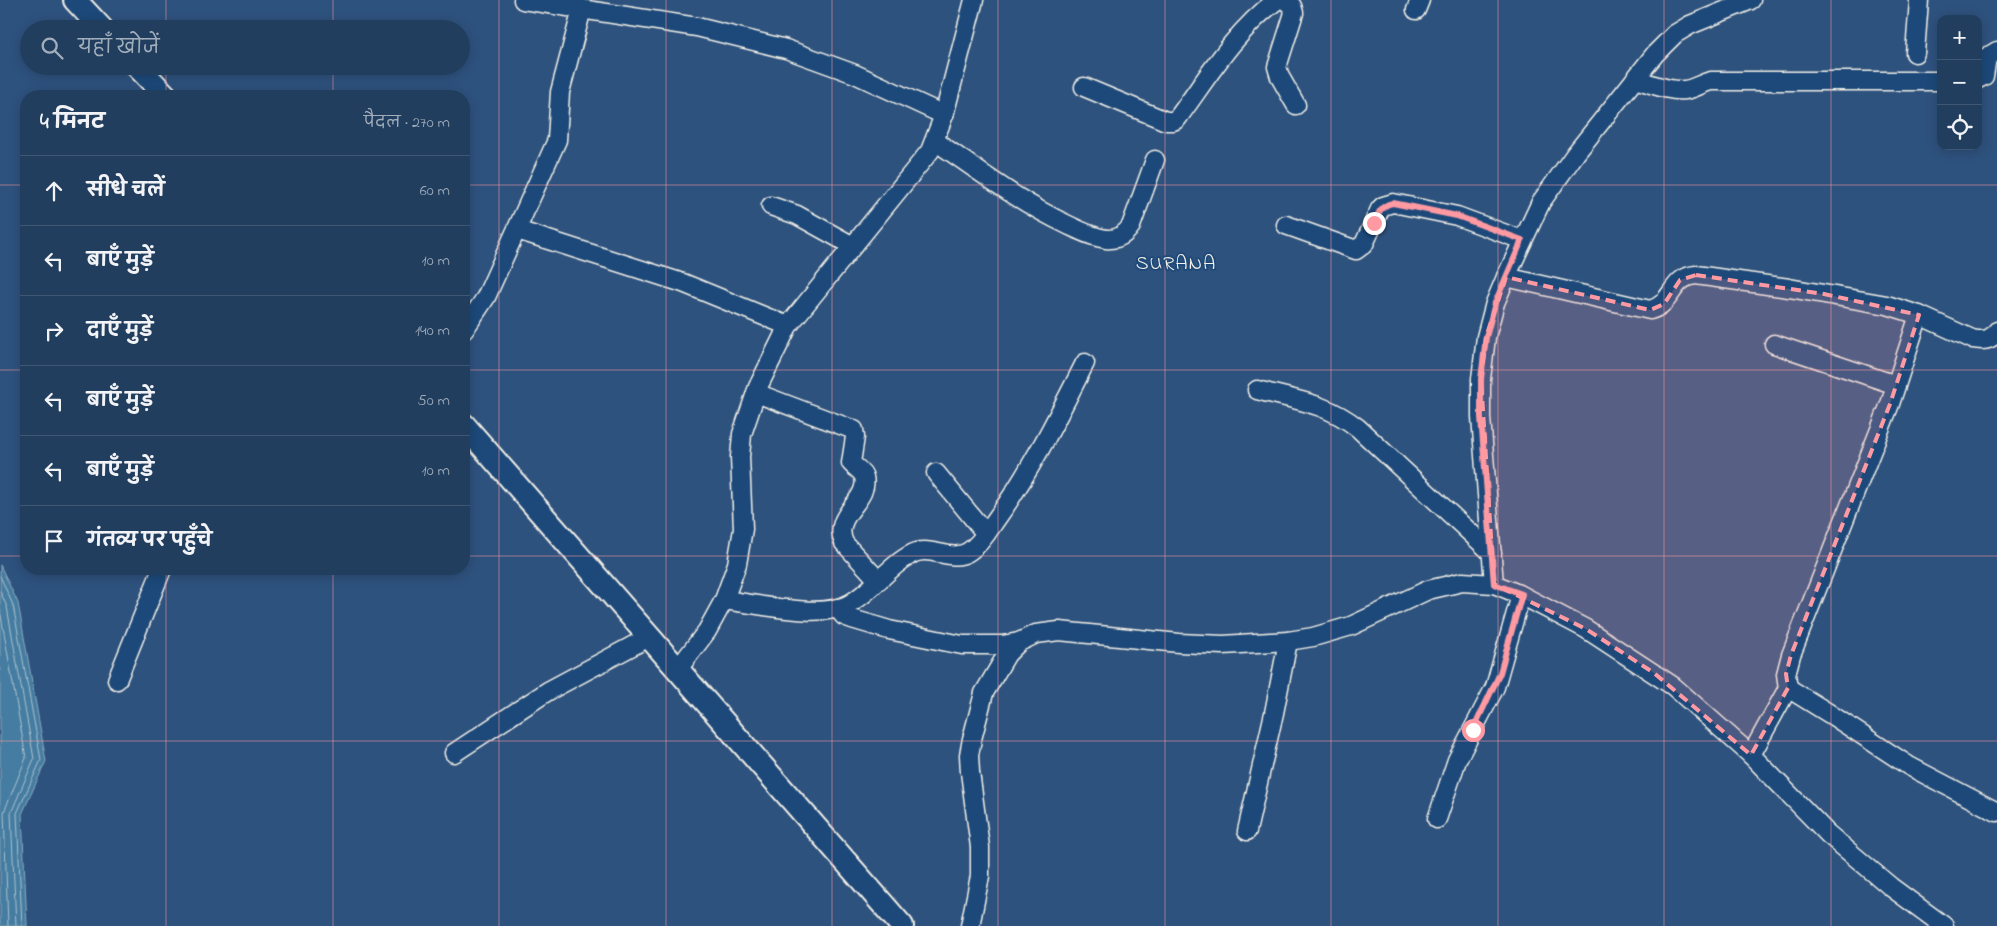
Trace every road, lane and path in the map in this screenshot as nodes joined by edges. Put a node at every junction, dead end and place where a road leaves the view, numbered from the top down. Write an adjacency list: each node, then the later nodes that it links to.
1 (75, 0): 9 (street)
2 (523, 0): 8 (street)
3 (974, 0): 19 (street)
4 (1277, 0): 16 (street)
5 (1285, 0): 18 (street)
6 (1752, 0): 14 (street)
7 (1919, 0): 11 (street)
8 (582, 9): 19 (street); 24 (street)
9 (94, 20)
10 (1997, 51): 13 (street)
11 (1915, 52)
12 (146, 75): 17 (street)
13 (1982, 77)
14 (1635, 79): 15 (street); 25 (street)
15 (1937, 81)
16 (1084, 87)
17 (160, 90)
18 (1296, 105)
19 (944, 115): 20 (street)
20 (935, 141): 21 (street); 26 (street)
21 (1155, 160)
22 (771, 206): 26 (street)
23 (1286, 225): 25 (street)
24 (517, 230): 29 (street); 30 (street)
25 (1522, 240): 27 (street)
26 (853, 246): 30 (street)
27 (1506, 277): 28 (street); 40 (street)
28 (1919, 315): 31 (street); 34 (street)
29 (470, 321)
30 (788, 326): 36 (street)
31 (1997, 331)
32 (1774, 344): 34 (street)
33 (1085, 363): 39 (street)
34 (1896, 385): 52 (street)
35 (1257, 390): 40 (street)
36 (756, 393): 42 (street); 45 (street)
37 (470, 432): 47 (street)
38 (936, 473): 39 (street)
39 (986, 534): 42 (street)
40 (1492, 553): 43 (street)
41 (160, 575): 51 (street)
42 (878, 580): 46 (street)
43 (1494, 584): 44 (street); 48 (street)
44 (1522, 594): 54 (street); 56 (street)
45 (724, 600): 46 (street); 50 (street)
46 (837, 608): 49 (street)
47 (649, 637): 50 (street); 53 (street)
48 (1288, 641): 49 (street); 57 (street)
49 (1019, 642): 59 (street)
50 (678, 669): 58 (street)
51 (117, 680)
52 (1788, 688): 54 (street); 55 (street)
53 (454, 753)
54 (1750, 754): 60 (street)
55 (1997, 812)
56 (1437, 819)
57 (1246, 831)
58 (902, 926)
59 (970, 926)
60 (1944, 926)

